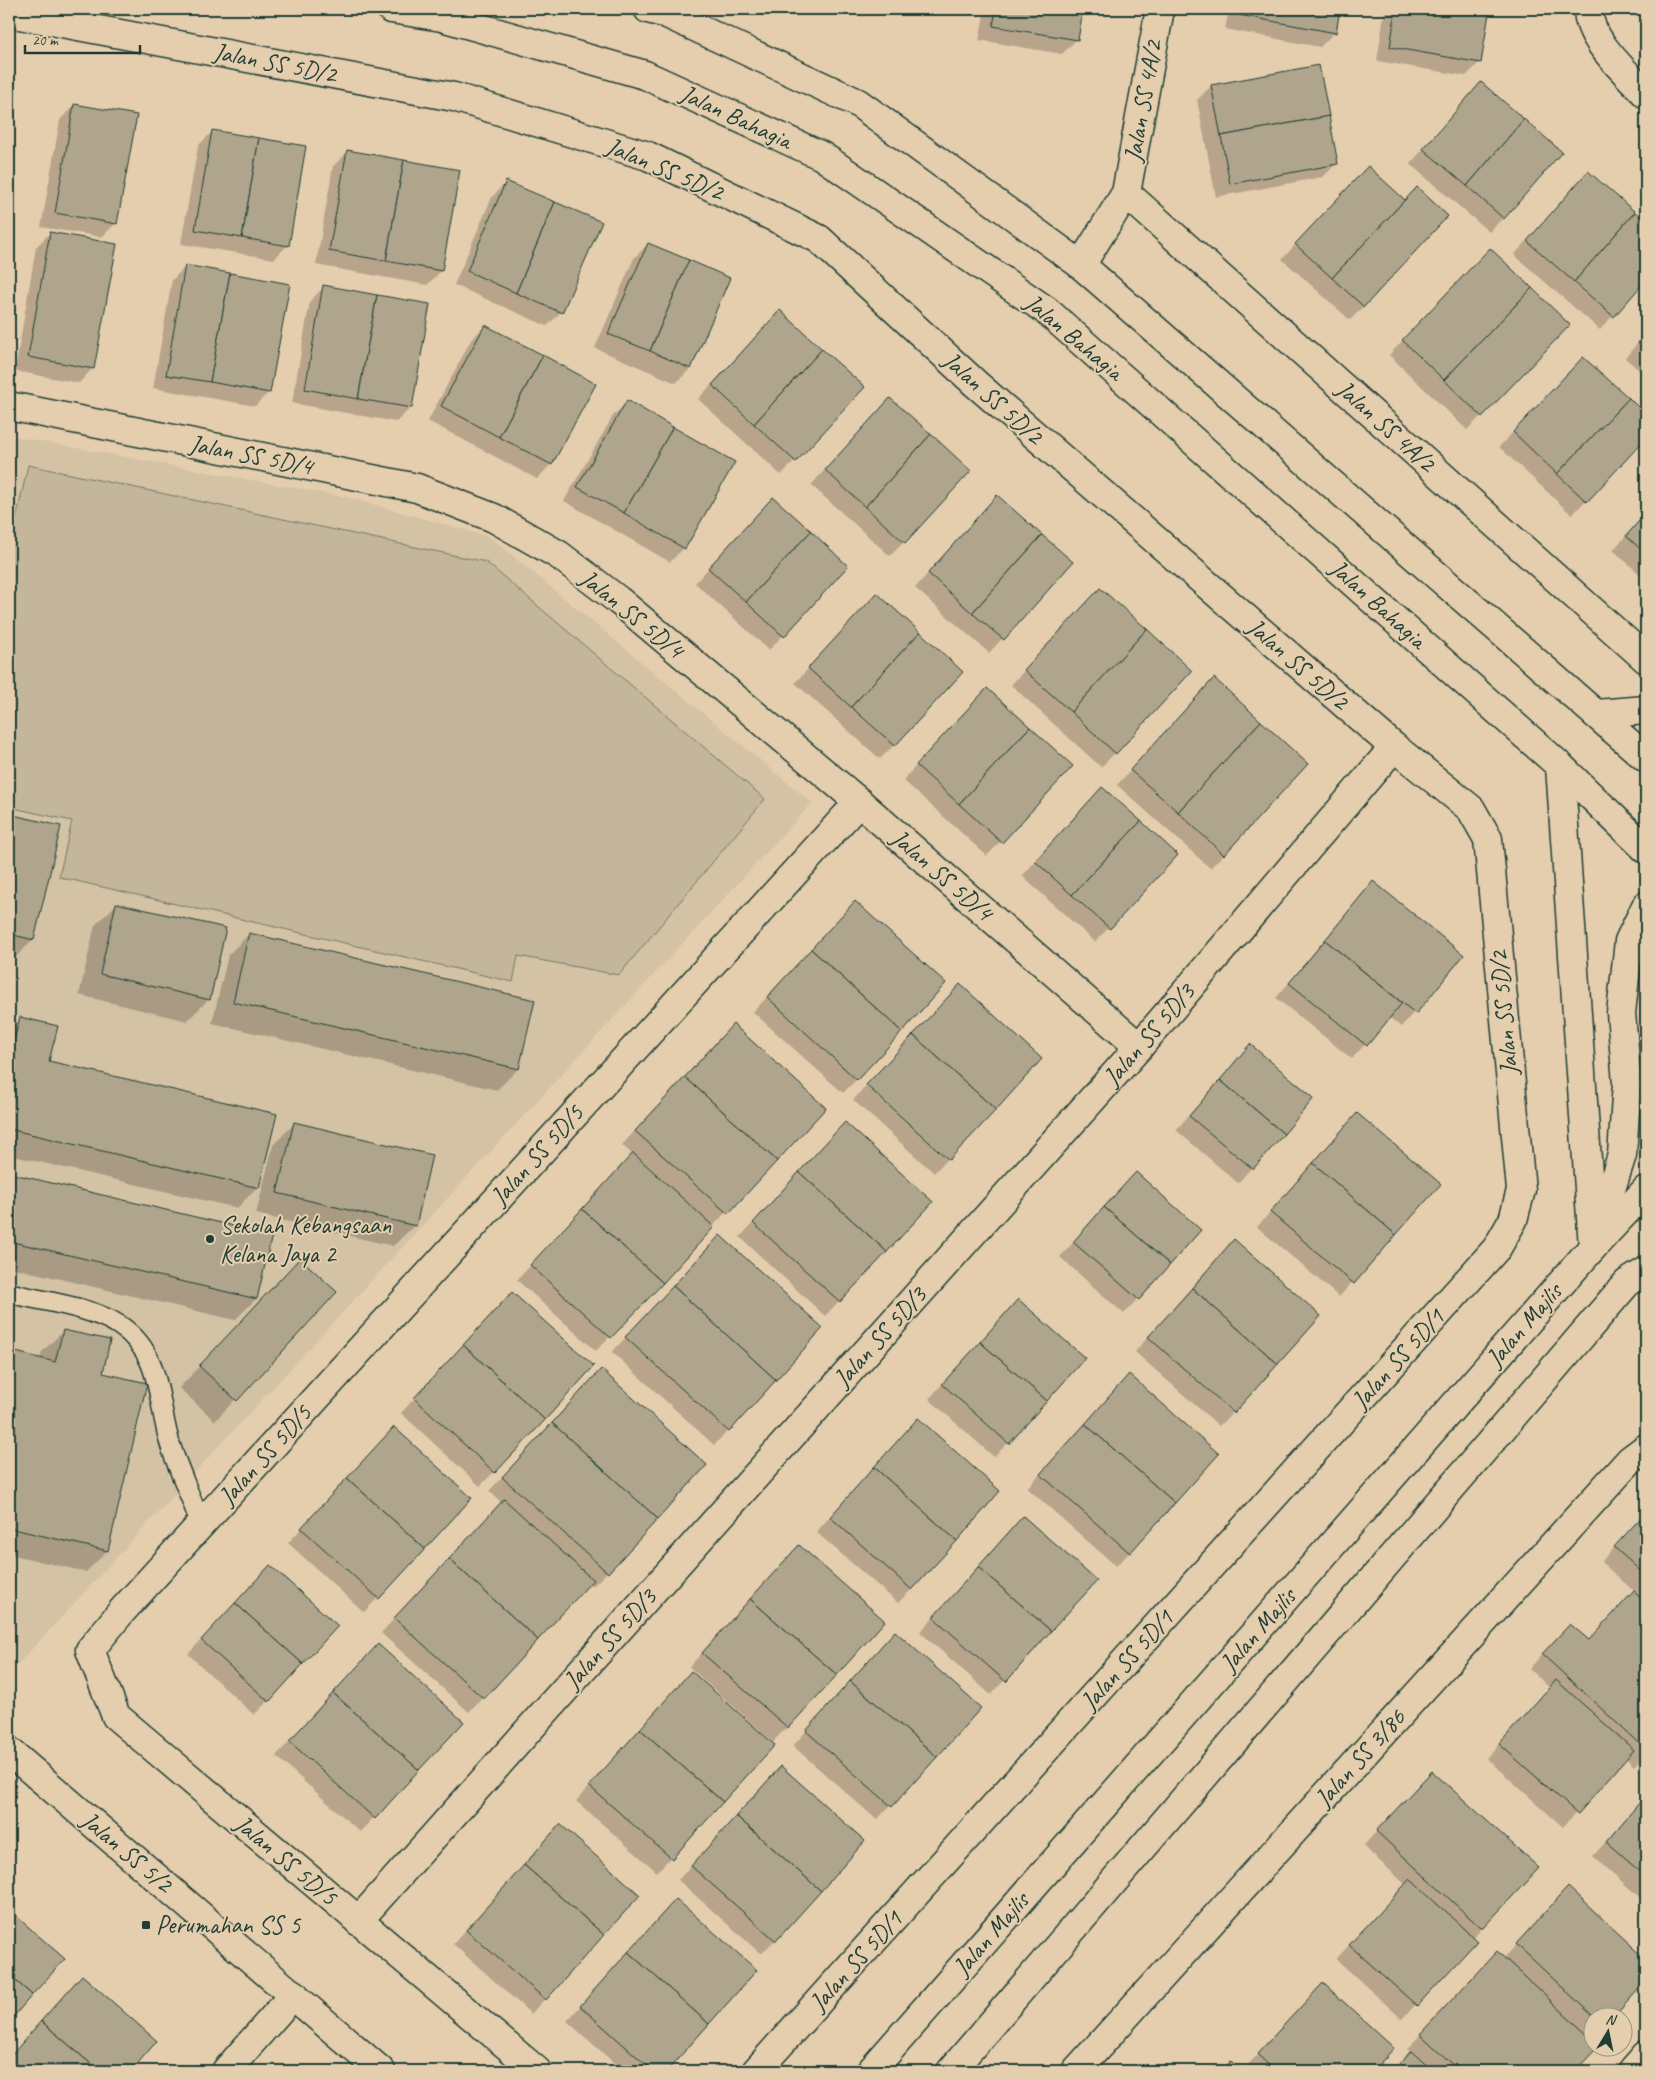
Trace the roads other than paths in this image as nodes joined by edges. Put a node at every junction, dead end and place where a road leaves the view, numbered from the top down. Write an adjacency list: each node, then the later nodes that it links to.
1 (391, 9): 15 (street, Jalan Bahagia)
2 (648, 9): 8 (street)
3 (1160, 9): 7 (street, Jalan SS 4A/2)
4 (1588, 9): 6 (street)
5 (9, 13): 13 (street, Jalan SS 5D/2)
6 (1646, 94)
7 (1126, 193): 8 (street, Jalan SS 4A/2); 10 (street, Jalan SS 4A/2)
8 (1081, 265): 12 (street)
9 (9, 406): 16 (street, Jalan SS 5D/4)
10 (1646, 659)
11 (1646, 710): 12 (street)
12 (1596, 714): 14 (street)
13 (1394, 747): 19 (street, Jalan SS 5D/3); 22 (street, Jalan SS 5D/2)
14 (1646, 758)
15 (1560, 766): 17 (street, Jalan Bahagia); 21 (street)
16 (859, 802): 19 (street, Jalan SS 5D/4); 26 (street, Jalan SS 5D/5)
17 (1646, 849)
18 (1646, 906): 21 (street)
19 (1139, 1048): 28 (street, Jalan SS 5D/3)
20 (1646, 1190): 21 (street, Jalan Majlis)
21 (1593, 1247): 35 (street, Jalan Majlis)
22 (1497, 1248): 34 (street, Jalan SS 5D/1)
23 (1640, 1279): 36 (street, Jalan Majlis)
24 (14, 1294): 26 (lane)
25 (1646, 1448): 37 (street, Jalan SS 3/86)
26 (201, 1524): 28 (street, Jalan SS 5D/5)
27 (9, 1751): 29 (street, Jalan SS 5/2)
28 (358, 1921): 33 (street, Jalan SS 5D/5)
29 (294, 1994): 31 (street); 32 (street, Jalan SS 5/2)
30 (1646, 2056): 38 (street)
31 (228, 2071)
32 (381, 2071)
33 (537, 2071)
34 (756, 2071)
35 (871, 2071)
36 (951, 2071)
37 (1076, 2071)
38 (1633, 2071)

